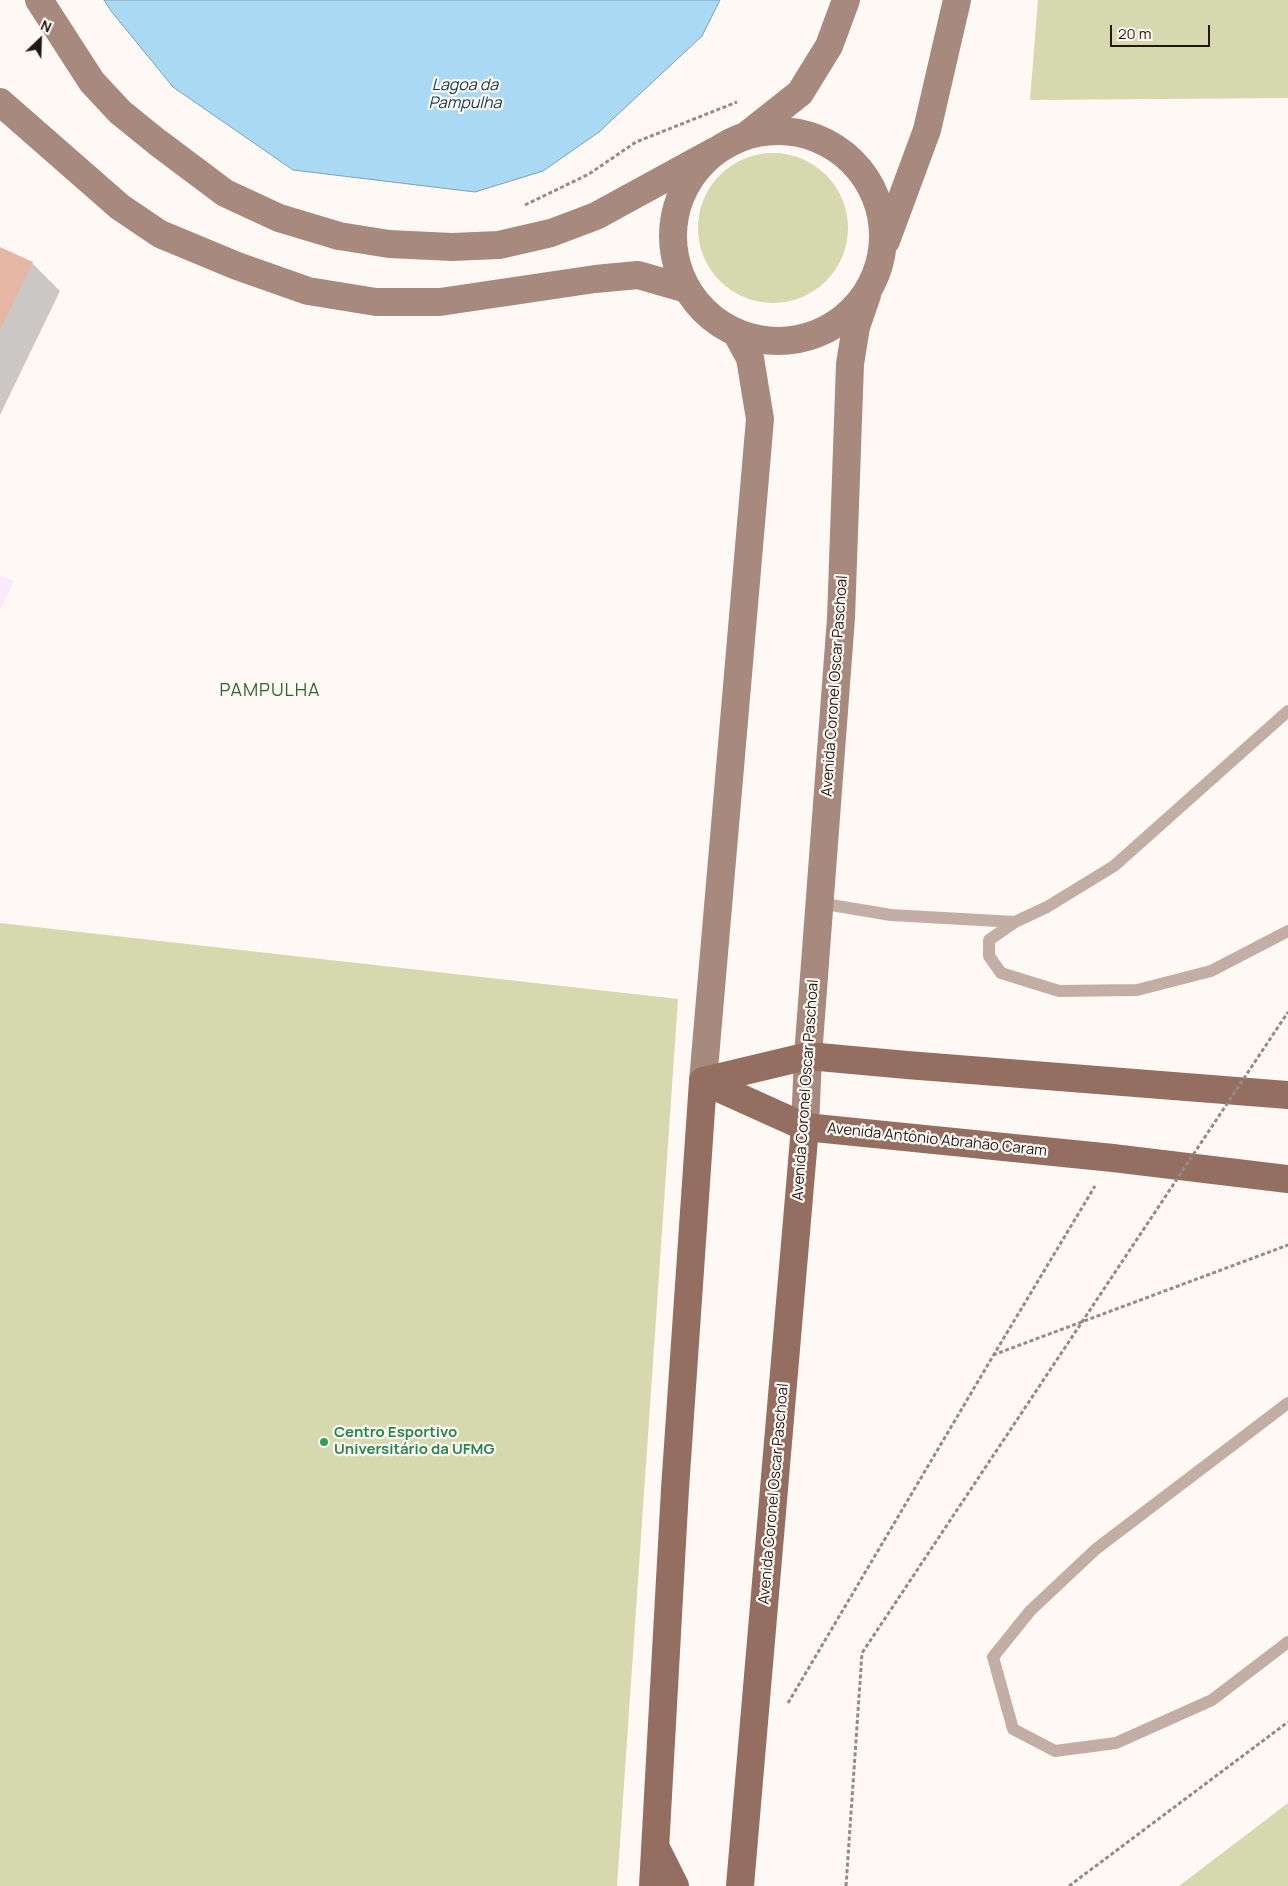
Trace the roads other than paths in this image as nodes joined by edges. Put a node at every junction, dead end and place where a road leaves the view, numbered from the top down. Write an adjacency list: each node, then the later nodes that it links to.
1 (846, 0): 5 (street)
2 (957, 0): 7 (street)
3 (47, 7): 6 (street)
4 (0, 102): 8 (street)
5 (747, 136): 6 (street); 7 (street)
6 (715, 152): 8 (street)
7 (884, 247): 9 (street)
8 (687, 289): 10 (street)
9 (867, 295): 10 (street); 12 (street, Avenida Coronel Oscar Paschoal)
10 (737, 334): 16 (street)
11 (1288, 710): 13 (lane)
12 (820, 903): 13 (lane); 15 (street, Avenida Coronel Oscar Paschoal)
13 (1014, 922): 14 (lane)
14 (1288, 931)
15 (808, 1056): 16 (main road); 17 (main road); 18 (street, Avenida Coronel Oscar Paschoal)
16 (703, 1081): 18 (main road, Avenida Antônio Abrahão Caram); 22 (main road)
17 (1288, 1095)
18 (805, 1127): 19 (main road, Avenida Antônio Abrahão Caram); 25 (main road, Avenida Coronel Oscar Paschoal)
19 (1288, 1179)
20 (1288, 1403): 21 (lane)
21 (1288, 1642)
22 (656, 1848): 23 (main road); 24 (main road)
23 (653, 1886)
24 (676, 1886)
25 (740, 1886)

